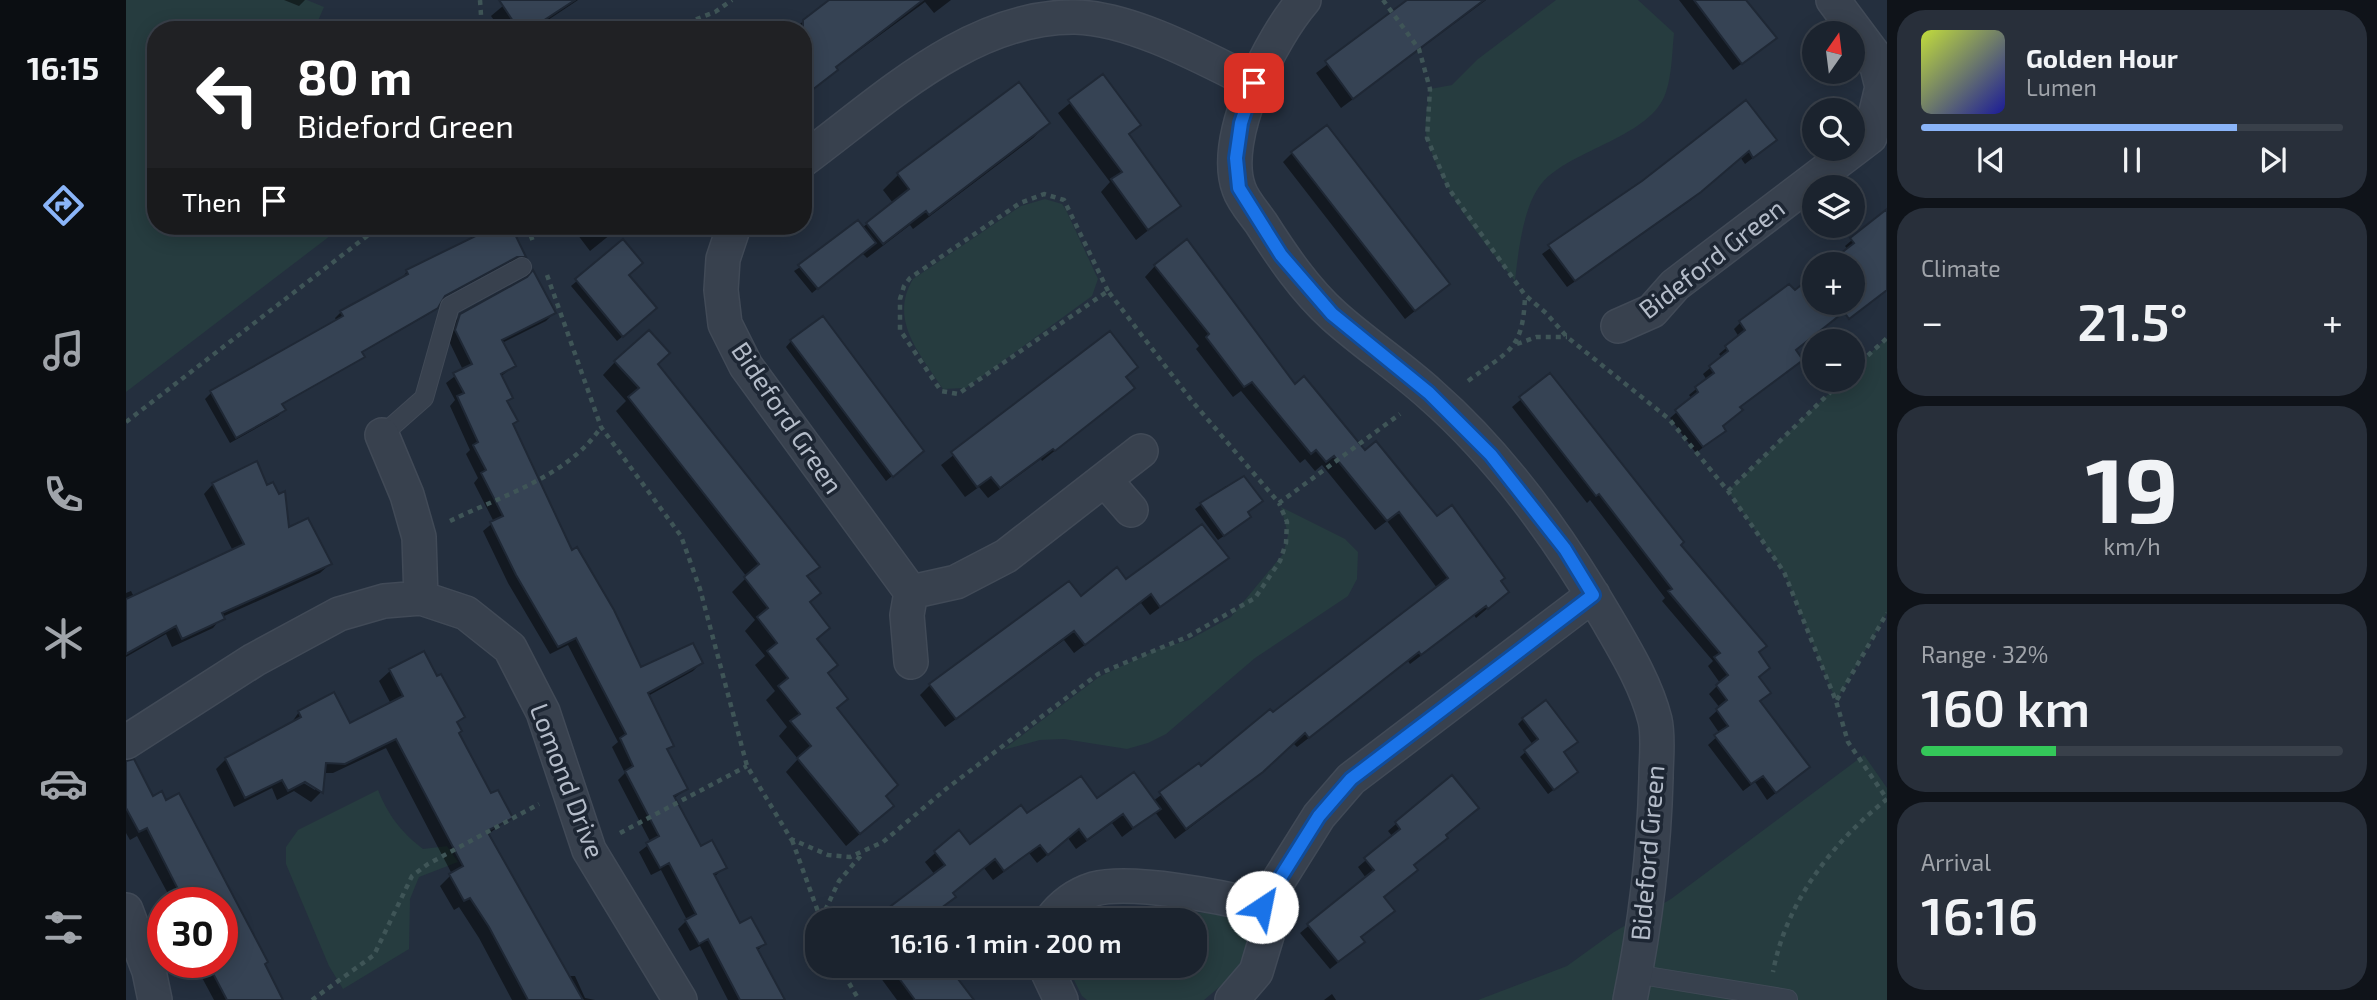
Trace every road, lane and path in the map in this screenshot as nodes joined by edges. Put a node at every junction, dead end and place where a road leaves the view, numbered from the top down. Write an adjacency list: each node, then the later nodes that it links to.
1 (481, 0): 6 (path)
2 (732, 0): 7 (path)
3 (1304, 0): 8 (street, Bideford Green)
4 (1383, 0): 18 (path)
5 (1833, 0): 9 (street, Bideford Green)
6 (482, 21)
7 (692, 21)
8 (1254, 83): 10 (street); 25 (street, Bideford Green)
9 (1878, 140): 19 (street, Bideford Green)
10 (812, 153)
11 (368, 235): 26 (path)
12 (531, 235): 14 (path)
13 (731, 235): 35 (street, Bideford Green)
14 (536, 248)
15 (522, 267): 28 (lane)
16 (546, 272): 27 (path)
17 (1108, 291): 17 (path); 32 (path)
18 (1525, 295): 20 (path); 22 (path)
19 (1618, 327)
20 (1567, 337): 22 (path); 31 (path)
21 (1887, 338): 23 (path)
22 (1516, 344): 25 (path)
23 (1865, 358)
24 (1831, 392): 31 (path)
25 (1435, 398): 32 (path); 36 (street, Bideford Green)
26 (127, 418)
27 (601, 427): 34 (path); 42 (path)
28 (382, 435): 34 (street)
29 (1141, 450): 30 (street)
30 (1105, 480): 33 (street); 35 (street)
31 (1728, 491): 40 (path)
32 (1279, 503): 46 (path)
33 (1131, 510)
34 (419, 537): 37 (street)
35 (911, 592): 39 (street)
36 (1593, 595): 47 (street); 54 (street, Bideford Green)
37 (421, 598): 41 (street, Lomond Drive); 43 (street, Lomond Drive)
38 (1887, 613): 40 (path)
39 (911, 662)
40 (1836, 701): 55 (path)
41 (126, 742)
42 (747, 766): 44 (path); 45 (path)
43 (566, 790): 45 (street, Lomond Drive); 58 (path)
44 (792, 839): 46 (path); 48 (path)
45 (589, 850): 59 (street, Lomond Drive)
46 (863, 853): 49 (path)
47 (1262, 907): 50 (street); 62 (street)
48 (817, 908)
49 (827, 908)
50 (1060, 908)
51 (126, 909): 57 (street)
52 (846, 978): 60 (path)
53 (1051, 978): 61 (street)
54 (1633, 987): 55 (lane)
55 (1768, 995): 56 (lane)
56 (1788, 999)
57 (155, 1000)
58 (312, 1000)
59 (681, 1000)
60 (859, 1000)
61 (1061, 1000)
62 (1232, 1000)

